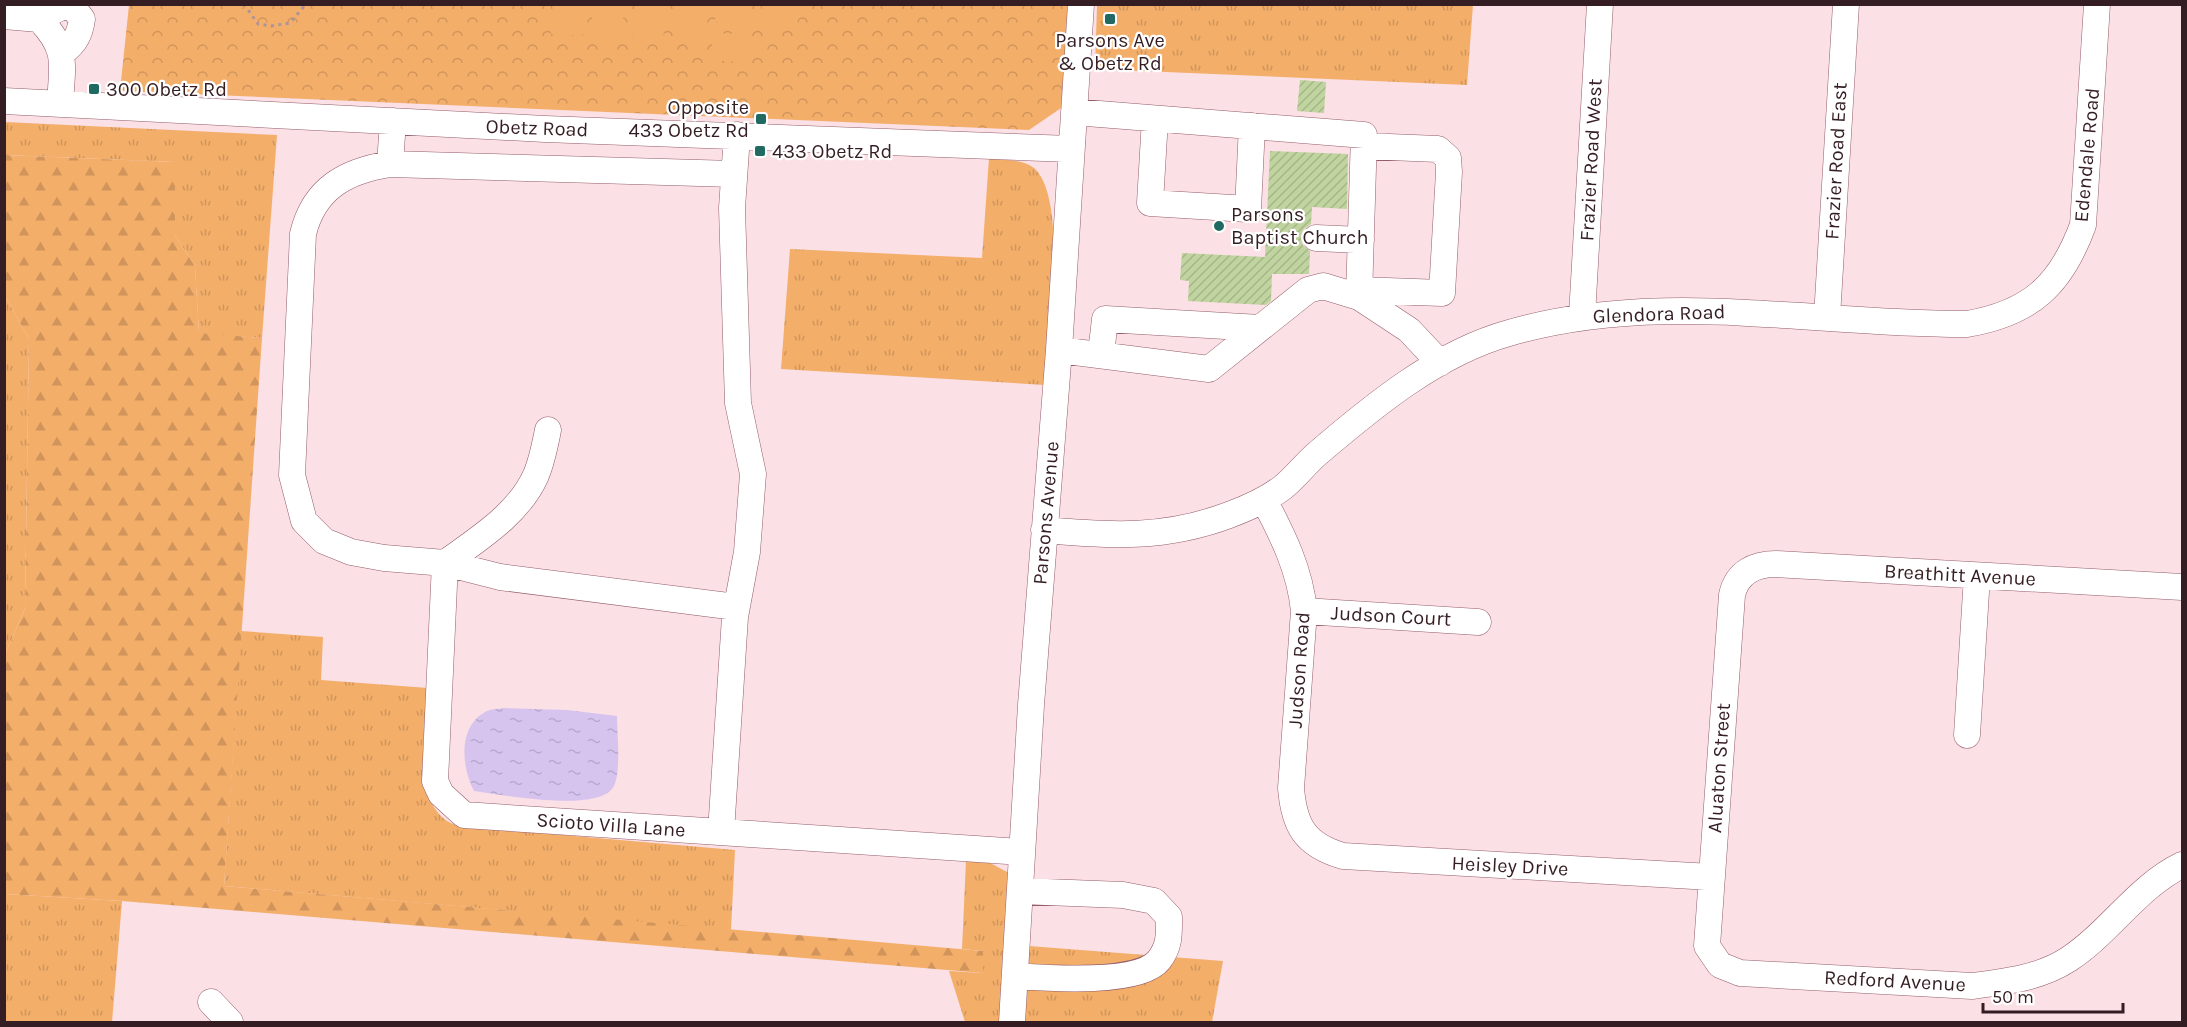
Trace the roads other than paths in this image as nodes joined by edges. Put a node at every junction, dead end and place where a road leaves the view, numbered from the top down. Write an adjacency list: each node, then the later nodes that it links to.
1 (1081, 4): 8 (street, Parsons Avenue)
2 (1600, 4): 21 (street, Frazier Road West)
3 (1846, 4): 22 (street, Frazier Road East)
4 (2097, 4): 20 (street, Edendale Road)
5 (4, 16): 7 (street)
6 (4, 101): 7 (street, Obetz Road)
7 (60, 104): 10 (street, Obetz Road)
8 (1074, 112): 9 (street); 14 (street, Parsons Avenue)
9 (1155, 118): 11 (street); 11 (street)
10 (393, 121): 12 (street, Obetz Road); 15 (street)
11 (1252, 126): 13 (street)
12 (736, 135): 14 (street, Obetz Road); 16 (street)
13 (1364, 146): 18 (street); 19 (street)
14 (1071, 149): 24 (street, Parsons Avenue)
15 (390, 164): 16 (street); 30 (street)
16 (734, 174): 34 (street)
17 (1316, 238): 18 (street)
18 (1361, 240): 19 (street)
19 (1359, 293): 23 (street); 26 (street)
20 (2041, 294): 22 (street, Glendora Road)
21 (1582, 316): 22 (street, Glendora Road); 26 (street, Glendora Road)
22 (1827, 317)
23 (1260, 328): 25 (street); 25 (street)
24 (1059, 350): 25 (street); 29 (street, Parsons Avenue)
25 (1101, 354)
26 (1440, 363): 28 (street, Glendora Road)
27 (548, 430): 30 (street)
28 (1263, 500): 29 (street, Glendora Road); 35 (street, Judson Road)
29 (1044, 530): 40 (street, Parsons Avenue)
30 (445, 563): 34 (street); 38 (street, Scioto Villa Lane)
31 (1741, 576): 32 (street, Breathitt Avenue); 42 (street, Aluaton Street)
32 (1977, 576): 33 (street, Breathitt Avenue); 37 (street)
33 (2182, 588)
34 (736, 607): 38 (street)
35 (1304, 611): 36 (street, Judson Court); 39 (street, Judson Road)
36 (1478, 622)
37 (1967, 735)
38 (721, 832): 40 (street, Scioto Villa Lane)
39 (1312, 842): 42 (street, Heisley Drive)
40 (1022, 852): 43 (street, Parsons Avenue)
41 (2182, 865): 44 (street, Redford Avenue)
42 (1711, 877): 44 (street, Aluaton Street)
43 (1020, 891): 45 (street, Parsons Avenue); 45 (street)
44 (1715, 961)
45 (1015, 976): 48 (street, Parsons Avenue)
46 (211, 1002): 47 (street)
47 (230, 1023)
48 (1012, 1023)

